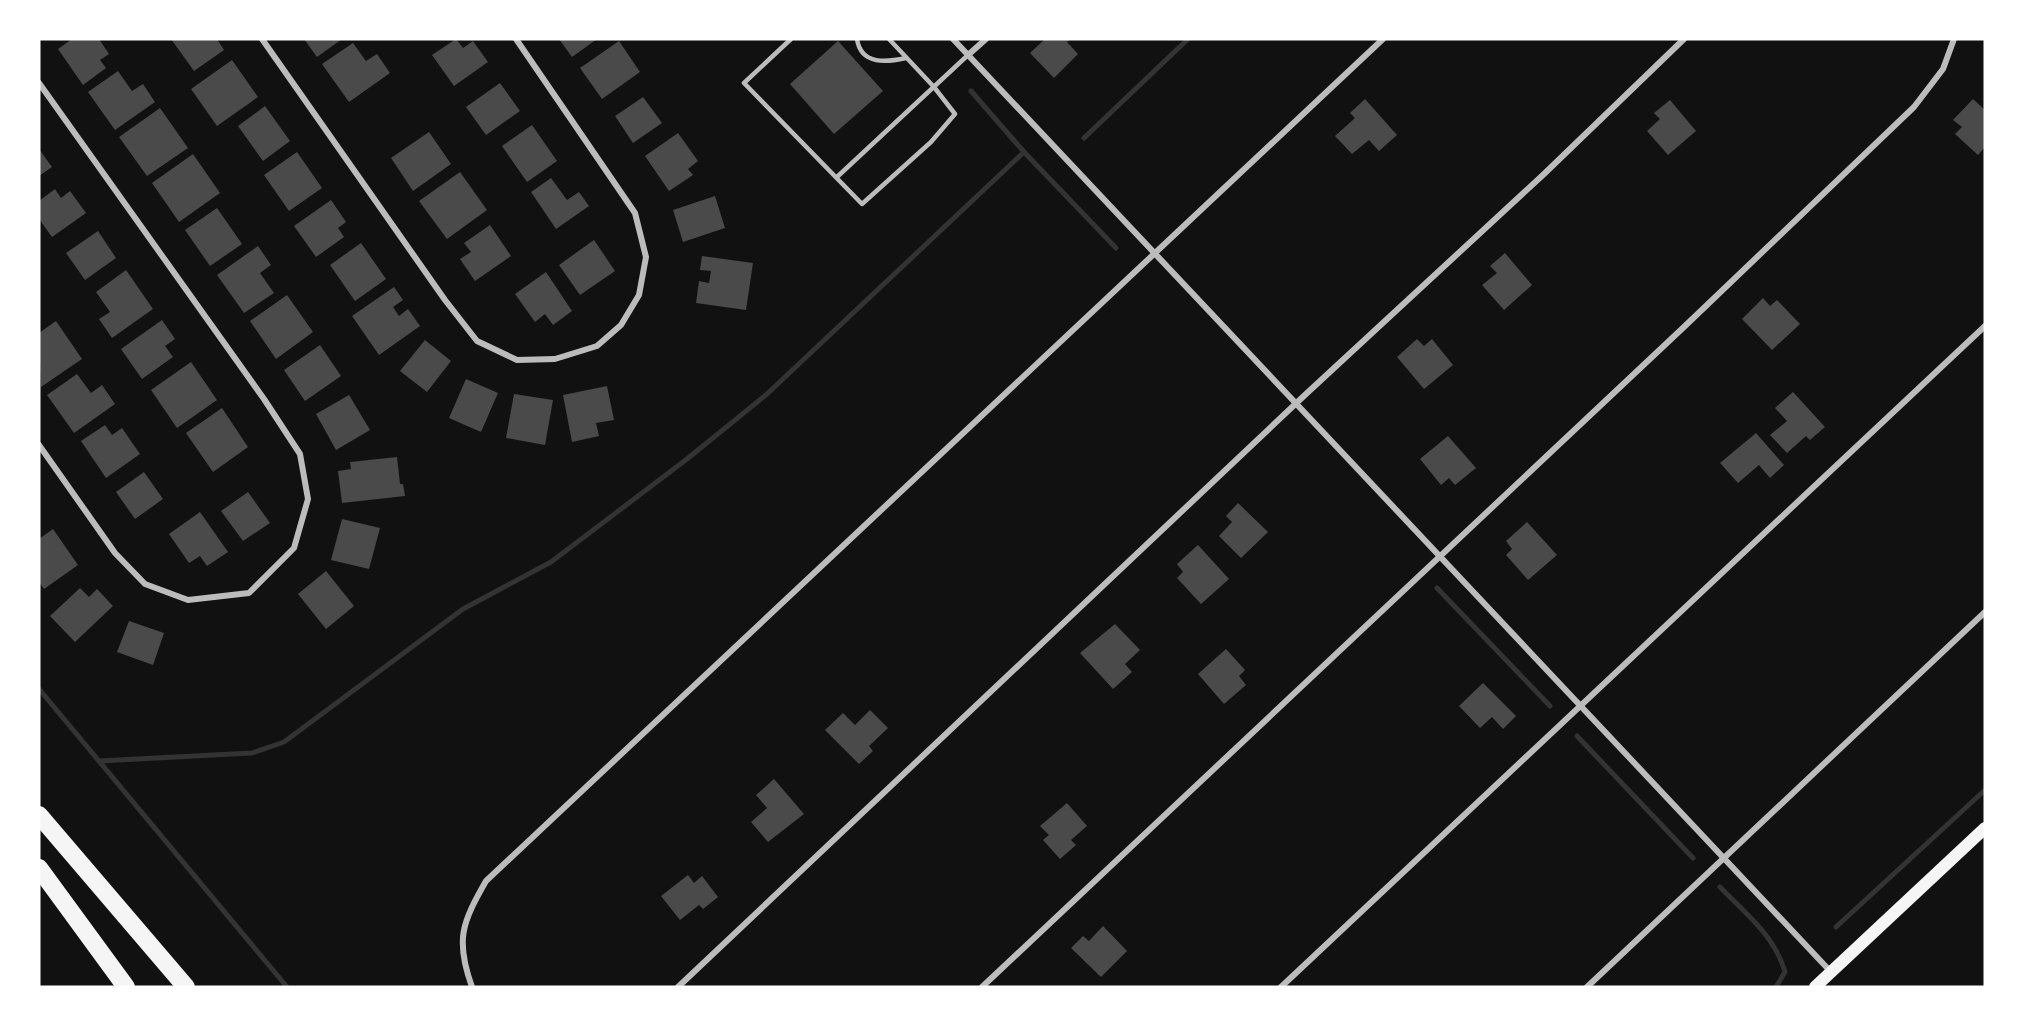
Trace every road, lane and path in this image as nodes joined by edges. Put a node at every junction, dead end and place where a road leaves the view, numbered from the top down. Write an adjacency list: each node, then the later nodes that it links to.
1 (262, 39): 2 (street)
2 (516, 39)
3 (790, 39): 15 (lane)
4 (858, 39): 12 (lane)
5 (889, 39): 12 (lane)
6 (953, 39): 11 (street)
7 (986, 39): 11 (street)
8 (1383, 39): 16 (street)
9 (1684, 39): 18 (street)
10 (1954, 39): 20 (street)
11 (968, 55): 14 (lane); 16 (street)
12 (906, 58): 14 (lane)
13 (39, 83): 19 (street)
14 (934, 87): 15 (lane); 15 (lane)
15 (837, 177)
16 (1154, 254): 18 (street); 30 (street)
17 (1985, 326): 22 (street)
18 (1297, 404): 20 (street); 31 (street)
19 (39, 444)
20 (1438, 556): 22 (street); 32 (street)
21 (1985, 612): 25 (street)
22 (1580, 707): 25 (street); 33 (street)
23 (39, 815): 29 (highway)
24 (1985, 828): 27 (main road)
25 (1724, 858): 27 (street); 34 (street)
26 (39, 868): 28 (highway)
27 (1831, 972): 35 (main road)
28 (126, 987)
29 (186, 987)
30 (472, 987)
31 (678, 987)
32 (981, 987)
33 (1281, 987)
34 (1587, 987)
35 (1815, 987)

